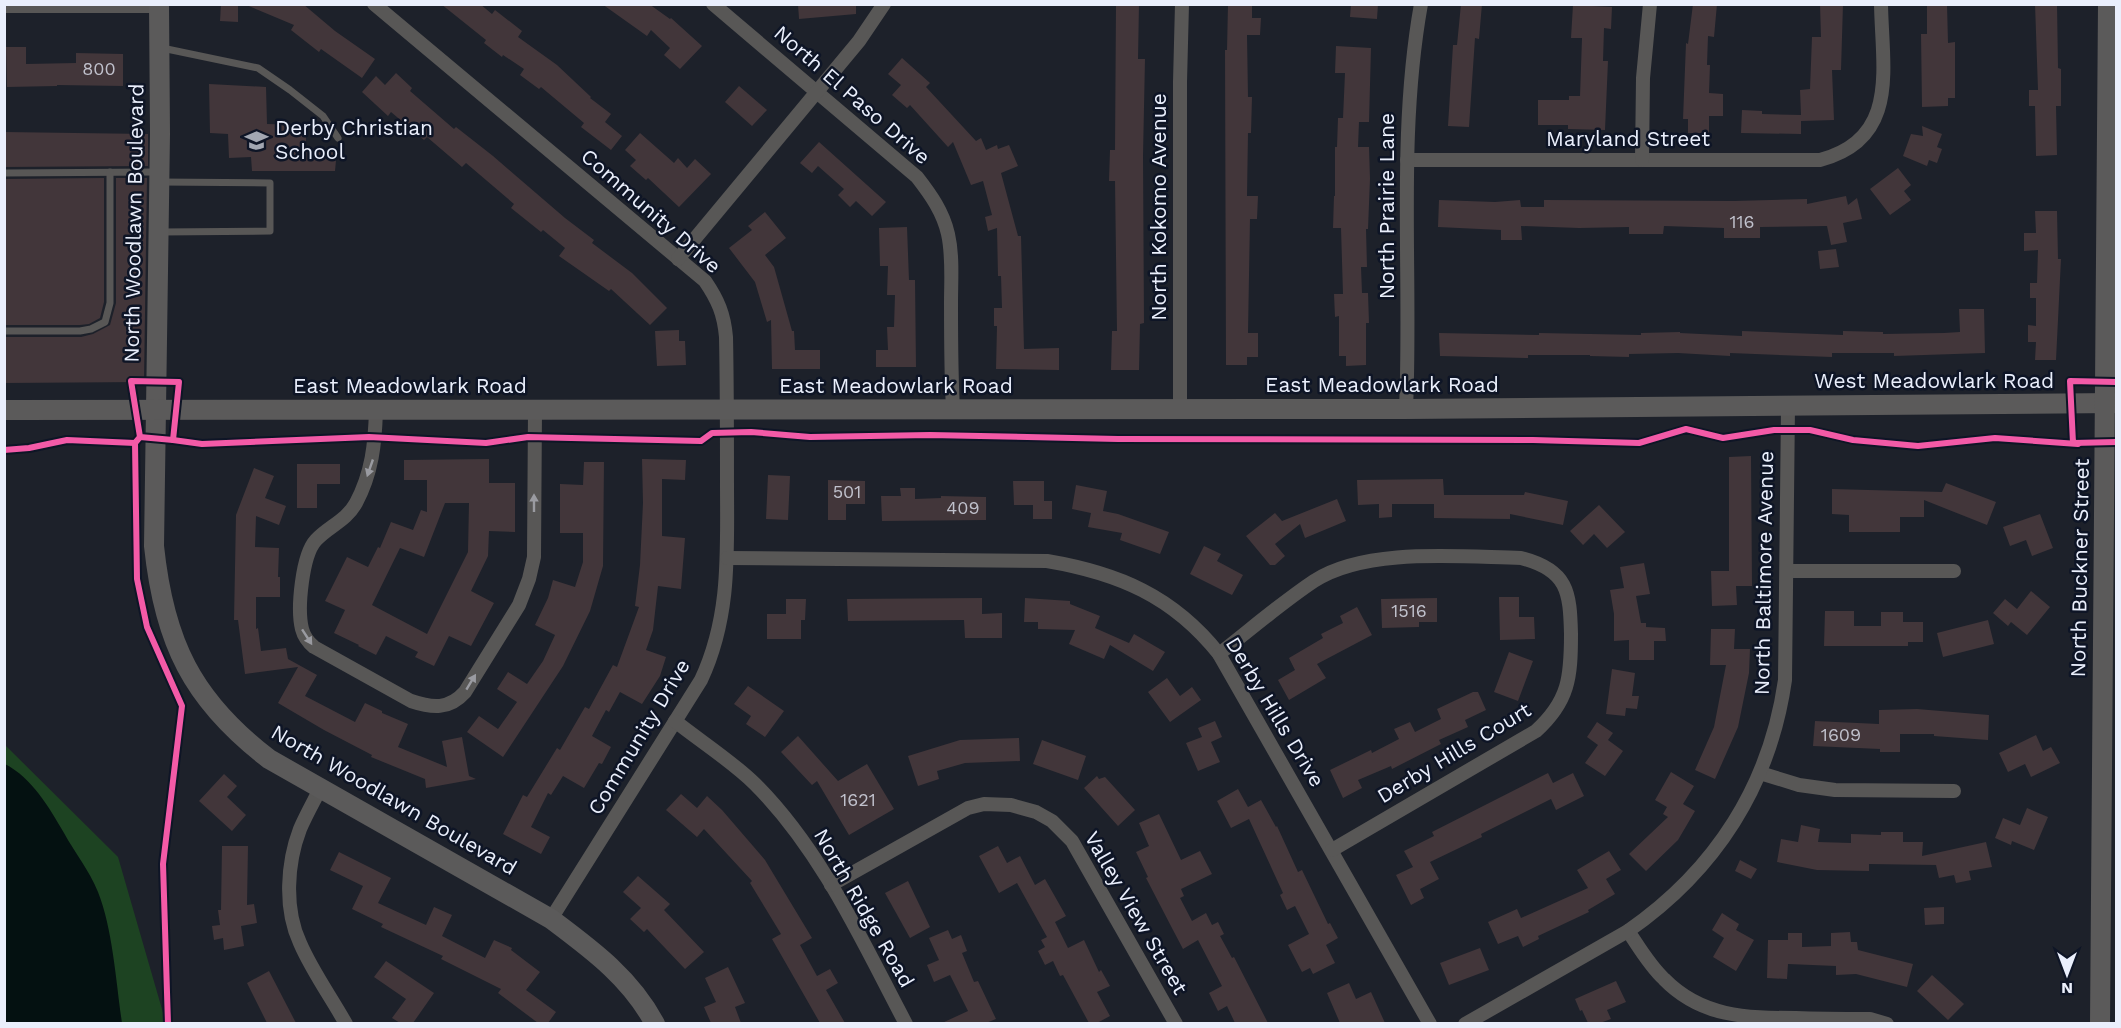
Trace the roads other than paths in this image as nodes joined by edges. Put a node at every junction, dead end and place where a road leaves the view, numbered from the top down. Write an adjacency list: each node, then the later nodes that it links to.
1 (374, 4): 22 (street, Community Drive)
2 (714, 4): 13 (street, North El Paso Drive)
3 (884, 4): 13 (street)
4 (1182, 4): 27 (street, North Kokomo Avenue)
5 (1421, 4): 16 (street, North Prairie Lane)
6 (1650, 4): 17 (street)
7 (1881, 4): 17 (street, Maryland Street)
8 (2108, 4): 11 (main road, North Buckner Street)
9 (159, 5): 10 (street); 12 (main road, North Woodlawn Boulevard)
10 (4, 6)
11 (2112, 43): 14 (main road, North Buckner Street)
12 (159, 48): 15 (lane); 20 (main road, North Woodlawn Boulevard)
13 (816, 92): 22 (street); 26 (street, North El Paso Drive)
14 (2112, 132): 24 (main road, North Buckner Street)
15 (338, 138)
16 (1407, 160): 17 (street, Maryland Street); 28 (street, North Prairie Lane)
17 (1642, 160)
18 (110, 172): 19 (lane); 20 (lane); 23 (lane)
19 (4, 173)
20 (159, 177): 21 (main road, North Woodlawn Boulevard); 21 (lane)
21 (158, 232): 33 (main road, North Woodlawn Boulevard)
22 (678, 259): 32 (street, Community Drive)
23 (4, 331)
24 (2111, 403): 25 (main road, West Meadowlark Road); 53 (main road, North Buckner Street)
25 (1788, 406): 28 (main road, East Meadowlark Road); 35 (street, North Baltimore Avenue)
26 (953, 409): 27 (main road, East Meadowlark Road); 32 (main road, East Meadowlark Road)
27 (1180, 409): 28 (main road, East Meadowlark Road)
28 (1406, 409)
29 (4, 410): 33 (main road, East Meadowlark Road)
30 (376, 410): 31 (main road, East Meadowlark Road); 31 (street, one-way to 31); 33 (main road, East Meadowlark Road)
31 (535, 410): 32 (main road, East Meadowlark Road)
32 (726, 410): 34 (street, Community Drive)
33 (155, 411): 40 (main road, North Woodlawn Boulevard)
34 (727, 558): 37 (street, Derby Hills Drive); 38 (street, Community Drive)
35 (1787, 571): 36 (street); 39 (street, North Baltimore Avenue)
36 (1953, 572)
37 (1219, 654): 42 (street, Derby Hills Drive); 42 (street, Derby Hills Court)
38 (675, 722): 43 (street, North Ridge Road); 44 (street, Community Drive)
39 (1760, 773): 41 (street); 45 (street, North Baltimore Avenue)
40 (321, 787): 44 (main road, North Woodlawn Boulevard); 46 (street)
41 (1953, 791)
42 (1332, 850): 50 (street, Derby Hills Drive)
43 (831, 885): 48 (street, North Ridge Road); 49 (street, Valley View Street)
44 (551, 919): 47 (main road, North Woodlawn Boulevard)
45 (1628, 931): 51 (street, North Baltimore Avenue); 52 (street)
46 (346, 1023)
47 (655, 1023)
48 (906, 1023)
49 (1176, 1023)
50 (1430, 1023)
51 (1465, 1023)
52 (1887, 1023)
53 (2100, 1023)

